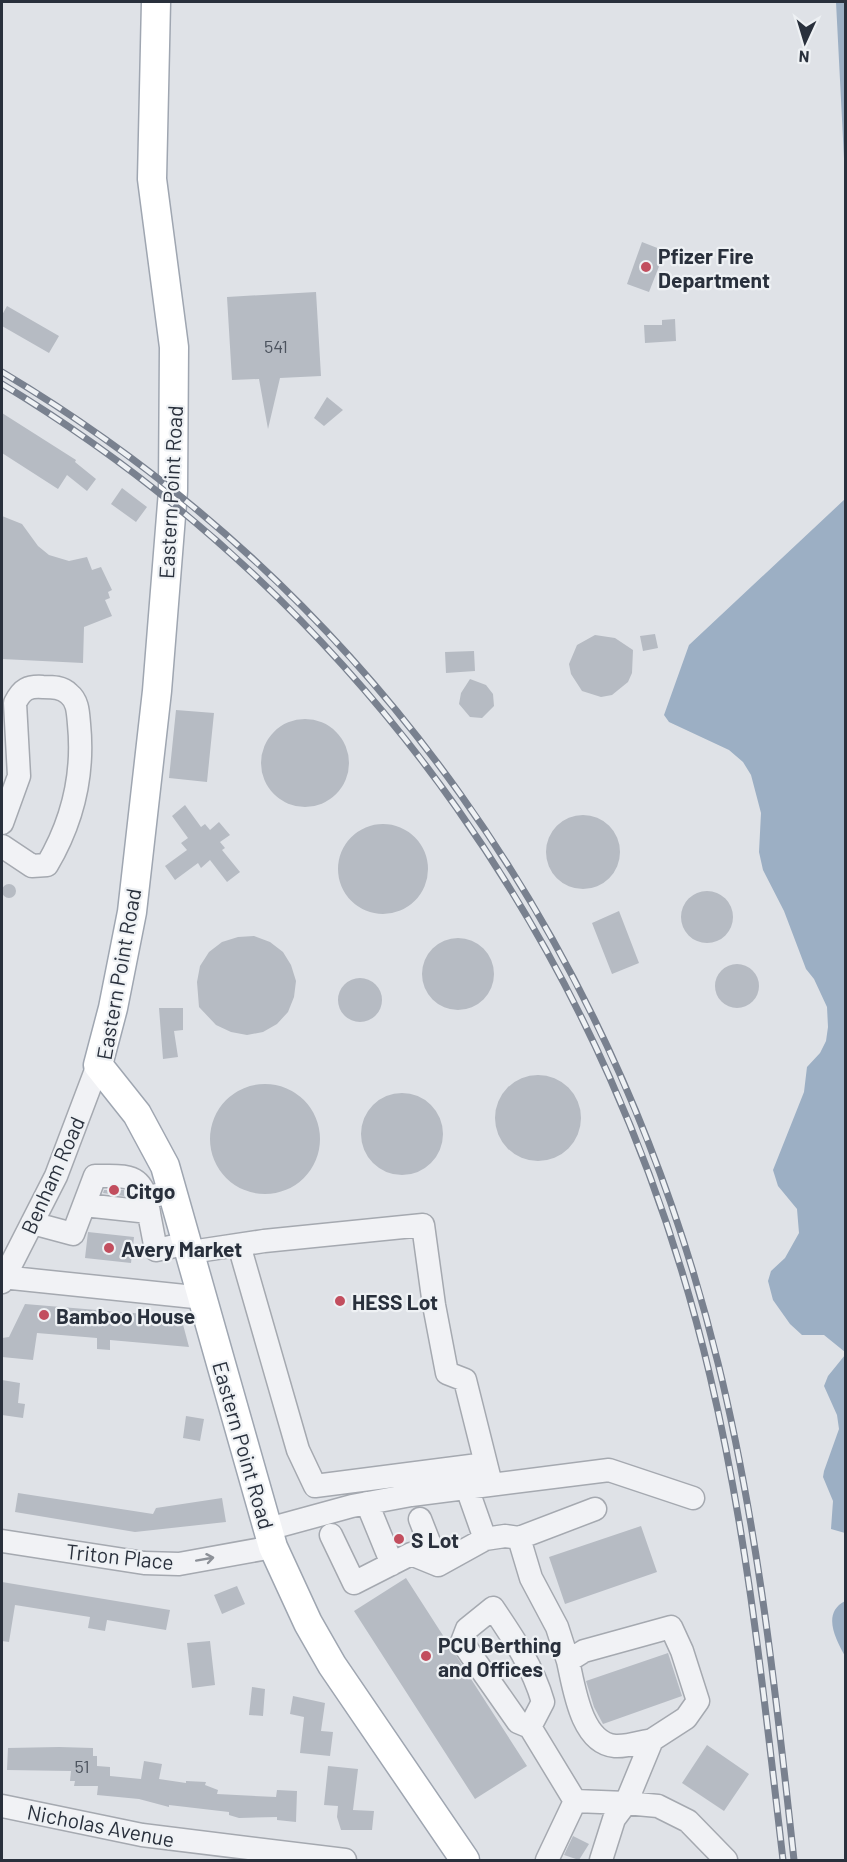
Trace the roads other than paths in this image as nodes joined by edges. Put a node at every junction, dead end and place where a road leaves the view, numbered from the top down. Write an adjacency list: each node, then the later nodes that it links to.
1 (156, 2): 5 (main road, Eastern Point Road)
2 (10, 744): 3 (street); 4 (street)
3 (2, 823)
4 (2, 846)
5 (98, 1065): 6 (street, Benham Road); 8 (main road, Eastern Point Road)
6 (54, 1178): 7 (street); 9 (street, Benham Road)
7 (86, 1198): 8 (street); 8 (street); 9 (street)
8 (156, 1200): 11 (main road, Eastern Point Road)
9 (32, 1223): 12 (street, Benham Road)
10 (239, 1245): 11 (street); 14 (street); 14 (street)
11 (190, 1248): 13 (main road, Eastern Point Road)
12 (3, 1278): 13 (street)
13 (204, 1298): 21 (main road, Eastern Point Road)
14 (488, 1474): 15 (street, Triton Place); 16 (street)
15 (468, 1488): 17 (street, Triton Place); 23 (street)
16 (693, 1498)
17 (367, 1503): 21 (street, Triton Place); 25 (street)
18 (595, 1509): 22 (street)
19 (420, 1519): 26 (street)
20 (331, 1535): 25 (street)
21 (271, 1538): 24 (street, Triton Place, one-way to 21); 34 (main road, Eastern Point Road)
22 (519, 1538): 23 (street); 27 (street)
23 (485, 1539): 26 (street)
24 (2, 1541)
25 (392, 1564): 26 (street)
26 (438, 1565)
27 (568, 1661): 29 (street); 29 (street)
28 (530, 1727): 28 (street); 30 (street)
29 (652, 1740): 31 (street)
30 (575, 1802): 31 (street); 35 (street)
31 (626, 1803): 36 (street); 37 (street)
32 (2, 1806): 33 (street, Nicholas Avenue)
33 (345, 1860)
34 (465, 1860)
35 (547, 1860)
36 (601, 1860)
37 (726, 1860)

